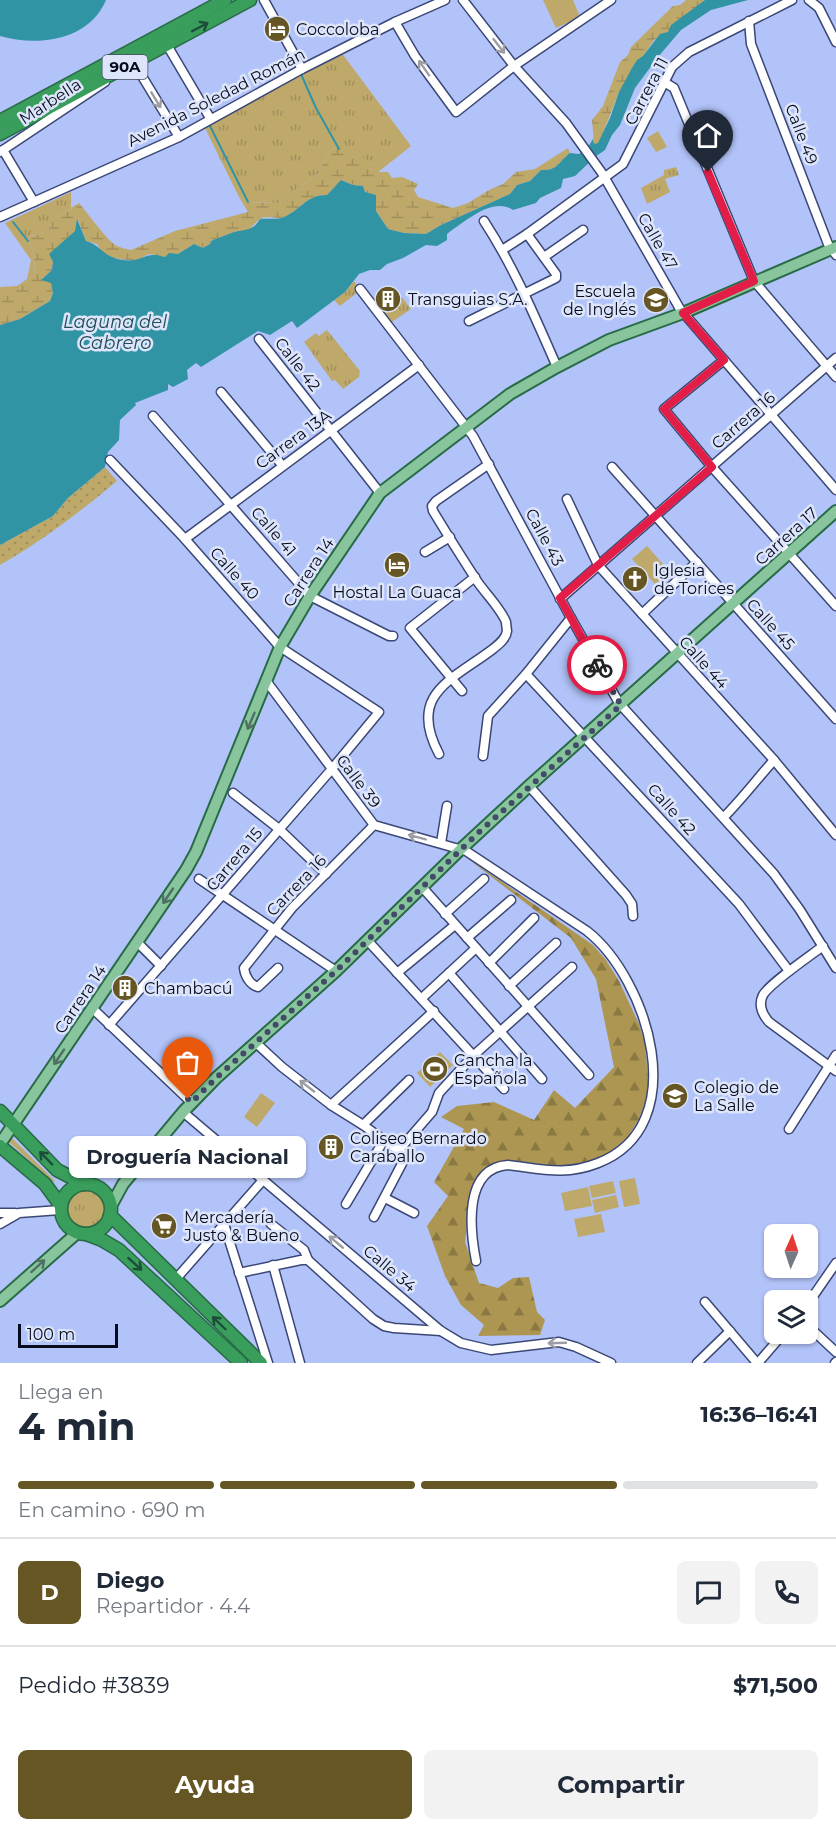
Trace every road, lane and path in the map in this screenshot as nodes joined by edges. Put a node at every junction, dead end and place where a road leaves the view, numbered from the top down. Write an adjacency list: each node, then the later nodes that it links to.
1 (225, 0): 19 (highway, 90A)
2 (250, 0): 12 (highway, 90A, one-way to 2)
3 (264, 0): 15 (street)
4 (445, 0): 10 (street, Avenida Soledad Román)
5 (463, 0): 14 (street, Calle 47, one-way to 14)
6 (611, 0): 14 (street)
7 (792, 0): 9 (street, Carrera 11)
8 (809, 0): 11 (street)
9 (750, 21): 17 (street, Carrera 11); 30 (street, Calle 49)
10 (395, 22): 14 (street, one-way to 10); 15 (street, Avenida Soledad Román)
11 (836, 42)
12 (166, 45): 13 (highway, 90A); 18 (street)
13 (134, 63): 16 (highway, 90A); 21 (street, one-way to 21)
14 (514, 66): 23 (street, Calle 47)
15 (302, 69): 18 (street, Avenida Soledad Román)
16 (114, 74): 20 (highway, 90A); 22 (street, Marbella)
17 (664, 82): 23 (street, Carrera 11); 32 (street)
18 (210, 118): 21 (street, Avenida Soledad Román)
19 (0, 121)
20 (0, 134)
21 (179, 136): 24 (street, Avenida Soledad Román)
22 (1, 151): 24 (street)
23 (603, 176): 28 (street, Carrera 11); 35 (street, Calle 47)
24 (34, 202): 25 (street, Avenida Soledad Román)
25 (0, 217)
26 (484, 221): 29 (street)
27 (583, 230): 31 (street)
28 (527, 234): 29 (street, Carrera 11); 31 (street)
29 (502, 250): 34 (street)
30 (834, 250): 32 (main road, Carrera 14)
31 (544, 256): 34 (street)
32 (754, 281): 35 (main road, Carrera 14); 42 (street)
33 (360, 289): 40 (street, Calle 43)
34 (524, 292): 36 (street); 41 (street)
35 (683, 313): 39 (street, Calle 47); 41 (main road, Carrera 14)
36 (469, 321)
37 (259, 339): 48 (street, Calle 42)
38 (836, 358): 42 (street, Carrera 16)
39 (724, 360): 45 (street, Calle 47); 53 (street)
40 (419, 365): 47 (street, Calle 43); 48 (street, Carrera 13A)
41 (557, 366): 47 (main road, Carrera 14)
42 (826, 366): 43 (street); 45 (street, Carrera 16)
43 (836, 377)
44 (221, 392): 51 (street)
45 (771, 415): 53 (street, Carrera 16); 54 (street, Calle 47)
46 (153, 416): 57 (street, Calle 41)
47 (466, 426): 50 (street, Calle 43); 55 (main road, Carrera 14)
48 (330, 430): 51 (street, Carrera 13A); 55 (street, Calle 42)
49 (110, 460): 61 (street, Calle 40)
50 (489, 464): 60 (street); 68 (street, Calle 43)
51 (282, 465): 57 (street, Carrera 13A)
52 (612, 467): 59 (street, Calle 45)
53 (712, 467): 59 (street, Carrera 16); 63 (street)
54 (836, 490)
55 (380, 493): 67 (main road, Carrera 14)
56 (567, 499): 65 (street, Calle 44)
57 (231, 504): 61 (street, Carrera 13A); 67 (street, Calle 41)
58 (836, 511): 63 (main road, Carrera 17)
59 (656, 515): 64 (street, Calle 45); 65 (street, Carrera 16)
60 (450, 537): 62 (street); 66 (street)
61 (185, 539): 74 (street, Calle 40)
62 (425, 552)
63 (789, 553): 69 (main road, Carrera 17); 70 (street)
64 (697, 562): 69 (street, Calle 45); 71 (street)
65 (598, 565): 68 (street, Carrera 16); 71 (street, Calle 44)
66 (475, 577): 77 (street); 77 (street)
67 (310, 596): 73 (street, Calle 41); 74 (main road, Carrera 14)
68 (560, 598): 72 (street, Calle 43)
69 (733, 604): 75 (main road, Carrera 17); 82 (street, Calle 45)
70 (836, 606)
71 (642, 615): 75 (street, Calle 44)
72 (571, 618): 76 (street); 80 (street, Calle 43)
73 (393, 636)
74 (280, 647): 78 (main road, Carrera 14); 81 (street, Calle 40)
75 (677, 655): 80 (main road, Carrera 17); 86 (street, Calle 44)
76 (526, 674): 83 (street, Calle 42); 85 (street)
77 (451, 678): 79 (street); 84 (street)
78 (267, 682): 87 (street, Calle 39); 110 (main road, Carrera 14, one-way to 110)
79 (462, 691)
80 (621, 705): 83 (main road, Carrera 17); 91 (street, Calle 43)
81 (379, 712): 87 (street, Carrera 15)
82 (836, 719)
83 (586, 737): 88 (main road, Carrera 17); 120 (street, Calle 42)
84 (440, 754)
85 (483, 756)
86 (774, 760): 91 (street); 94 (street, Calle 44)
87 (332, 770): 92 (street, Calle 39); 93 (street, Carrera 15)
88 (529, 786): 96 (main road, Carrera 17); 104 (street)
89 (233, 793): 93 (street)
90 (447, 806): 95 (street)
91 (724, 817): 112 (street, Calle 43)
92 (374, 825): 95 (street, Calle 39, one-way to 92); 97 (street, Carrera 16)
93 (279, 830): 97 (street); 101 (street, Carrera 15)
94 (836, 835)
95 (441, 843): 96 (street, Calle 39)
96 (461, 849): 100 (main road, Carrera 17); 163 (street, Calle 39)
97 (326, 874): 107 (street, Carrera 16)
98 (200, 879): 101 (street)
99 (484, 879): 103 (street)
100 (422, 887): 103 (street); 109 (main road, Carrera 17)
101 (223, 895): 107 (street); 115 (street, Carrera 15)
102 (511, 900): 108 (street)
103 (445, 914): 106 (street)
104 (633, 916)
105 (534, 918): 114 (street)
106 (455, 925): 108 (street); 121 (street)
107 (274, 929): 117 (street, Carrera 16); 119 (street)
108 (467, 939): 113 (street)
109 (368, 941): 119 (main road, Carrera 17); 121 (street)
110 (137, 942): 115 (street); 126 (main road, Carrera 14)
111 (556, 943): 123 (street)
112 (823, 946): 118 (street, Calle 43); 120 (street)
113 (476, 948): 114 (street); 122 (street)
114 (489, 963): 123 (street)
115 (161, 966): 128 (street, Carrera 15)
116 (572, 967): 125 (street)
117 (278, 968)
118 (836, 968)
119 (336, 971): 130 (main road, Carrera 17)
120 (789, 971): 133 (street)
121 (397, 973): 124 (street)
122 (449, 973): 124 (street); 129 (street)
123 (509, 986): 125 (street)
124 (422, 998): 127 (street)
125 (528, 1007): 129 (street); 134 (street)
126 (92, 1008): 128 (street); 142 (main road, Carrera 14, one-way to 142)
127 (434, 1011): 131 (street); 139 (street)
128 (109, 1025): 138 (street)
129 (501, 1033): 131 (street); 135 (street)
130 (256, 1043): 138 (main road, Carrera 17); 139 (street, one-way to 130)
131 (474, 1055): 137 (street); 147 (street)
132 (836, 1055): 133 (street)
133 (832, 1069): 144 (street)
134 (589, 1075)
135 (542, 1079)
136 (409, 1080): 143 (street)
137 (504, 1089)
138 (192, 1102): 141 (main road, Carrera 17)
139 (331, 1105): 143 (street)
140 (0, 1111): 142 (highway)
141 (183, 1112): 148 (street, Calle 34); 153 (main road, Carrera 17)
142 (14, 1124): 146 (main road, Carrera 14); 149 (highway, one-way to 142)
143 (363, 1125): 145 (street)
144 (789, 1130)
145 (384, 1140): 147 (street); 151 (street)
146 (0, 1145): 152 (highway)
147 (403, 1153): 150 (street)
148 (263, 1180): 159 (street); 171 (street, Calle 34, one-way to 148)
149 (84, 1184): 152 (highway); 153 (highway)
150 (385, 1198): 156 (street); 157 (street)
151 (346, 1204)
152 (61, 1208): 154 (street); 161 (highway)
153 (111, 1211): 161 (highway); 167 (highway)
154 (19, 1212): 155 (street); 158 (street)
155 (0, 1213)
156 (414, 1213)
157 (374, 1216)
158 (0, 1224)
159 (224, 1224): 166 (street); 167 (street)
160 (271, 1224): 162 (street)
161 (82, 1233): 169 (main road, one-way to 161); 176 (highway, one-way to 176)
162 (308, 1260): 165 (street); 171 (street)
163 (476, 1261)
164 (836, 1263): 168 (street)
165 (273, 1265): 166 (street); 179 (street)
166 (239, 1273): 178 (street)
167 (175, 1280): 177 (highway, one-way to 167)
168 (817, 1290)
169 (0, 1300)
170 (705, 1302): 172 (street)
171 (441, 1331): 180 (street, Calle 34, one-way to 171)
172 (730, 1331): 181 (street); 182 (street)
173 (818, 1335): 175 (street)
174 (774, 1344): 182 (street)
175 (836, 1352)
176 (241, 1363)
177 (261, 1363)
178 (268, 1363)
179 (298, 1363)
180 (611, 1363)
181 (697, 1363)
182 (758, 1363)

